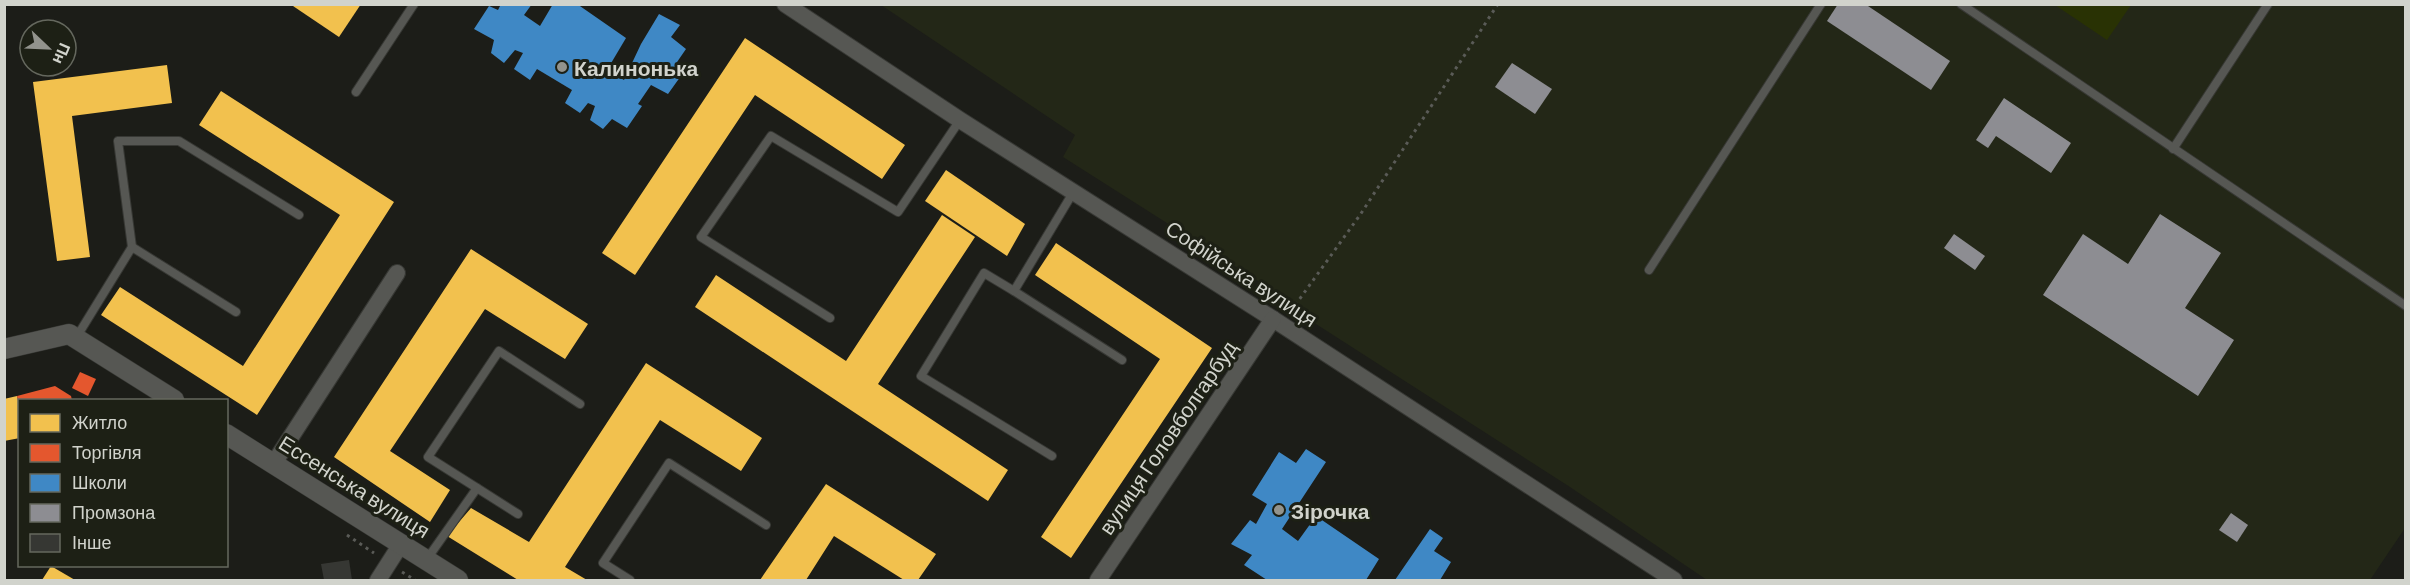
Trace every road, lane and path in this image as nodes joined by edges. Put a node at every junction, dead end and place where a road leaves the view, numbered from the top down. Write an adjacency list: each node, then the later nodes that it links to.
1 (414, 4): 7 (lane)
2 (785, 4): 8 (street, Софійська вулиця)
3 (1498, 4): 18 (path)
4 (1821, 4): 13 (lane)
5 (1961, 4): 9 (lane)
6 (2268, 4): 9 (lane)
7 (356, 92)
8 (960, 120): 10 (street, Софійська вулиця); 19 (lane)
9 (2173, 149): 16 (lane)
10 (1074, 191): 15 (lane); 18 (street, Софійська вулиця)
11 (299, 215): 12 (lane)
12 (132, 247): 17 (lane); 20 (lane)
13 (1649, 270)
14 (397, 273): 27 (street)
15 (1014, 291): 22 (lane); 26 (lane)
16 (2406, 306)
17 (236, 312)
18 (1281, 317): 39 (street, вулиця Головболгарбуд); 40 (street, Софійська вулиця)
19 (830, 318)
20 (76, 338): 21 (street); 23 (street)
21 (4, 349)
22 (1122, 360)
23 (172, 399)
24 (580, 404): 28 (lane)
25 (228, 435): 27 (street, Ессенська вулиця)
26 (1052, 456)
27 (274, 463): 32 (street, Ессенська вулиця)
28 (477, 488): 29 (lane); 33 (lane)
29 (518, 514)
30 (766, 525): 38 (lane)
31 (340, 530): 34 (path)
32 (401, 543): 33 (street, Ессенська вулиця); 34 (street)
33 (426, 560): 37 (street, Ессенська вулиця)
34 (389, 563): 35 (street); 36 (path)
35 (378, 580)
36 (415, 580)
37 (458, 580)
38 (630, 580)
39 (1098, 580)
40 (1674, 580)

